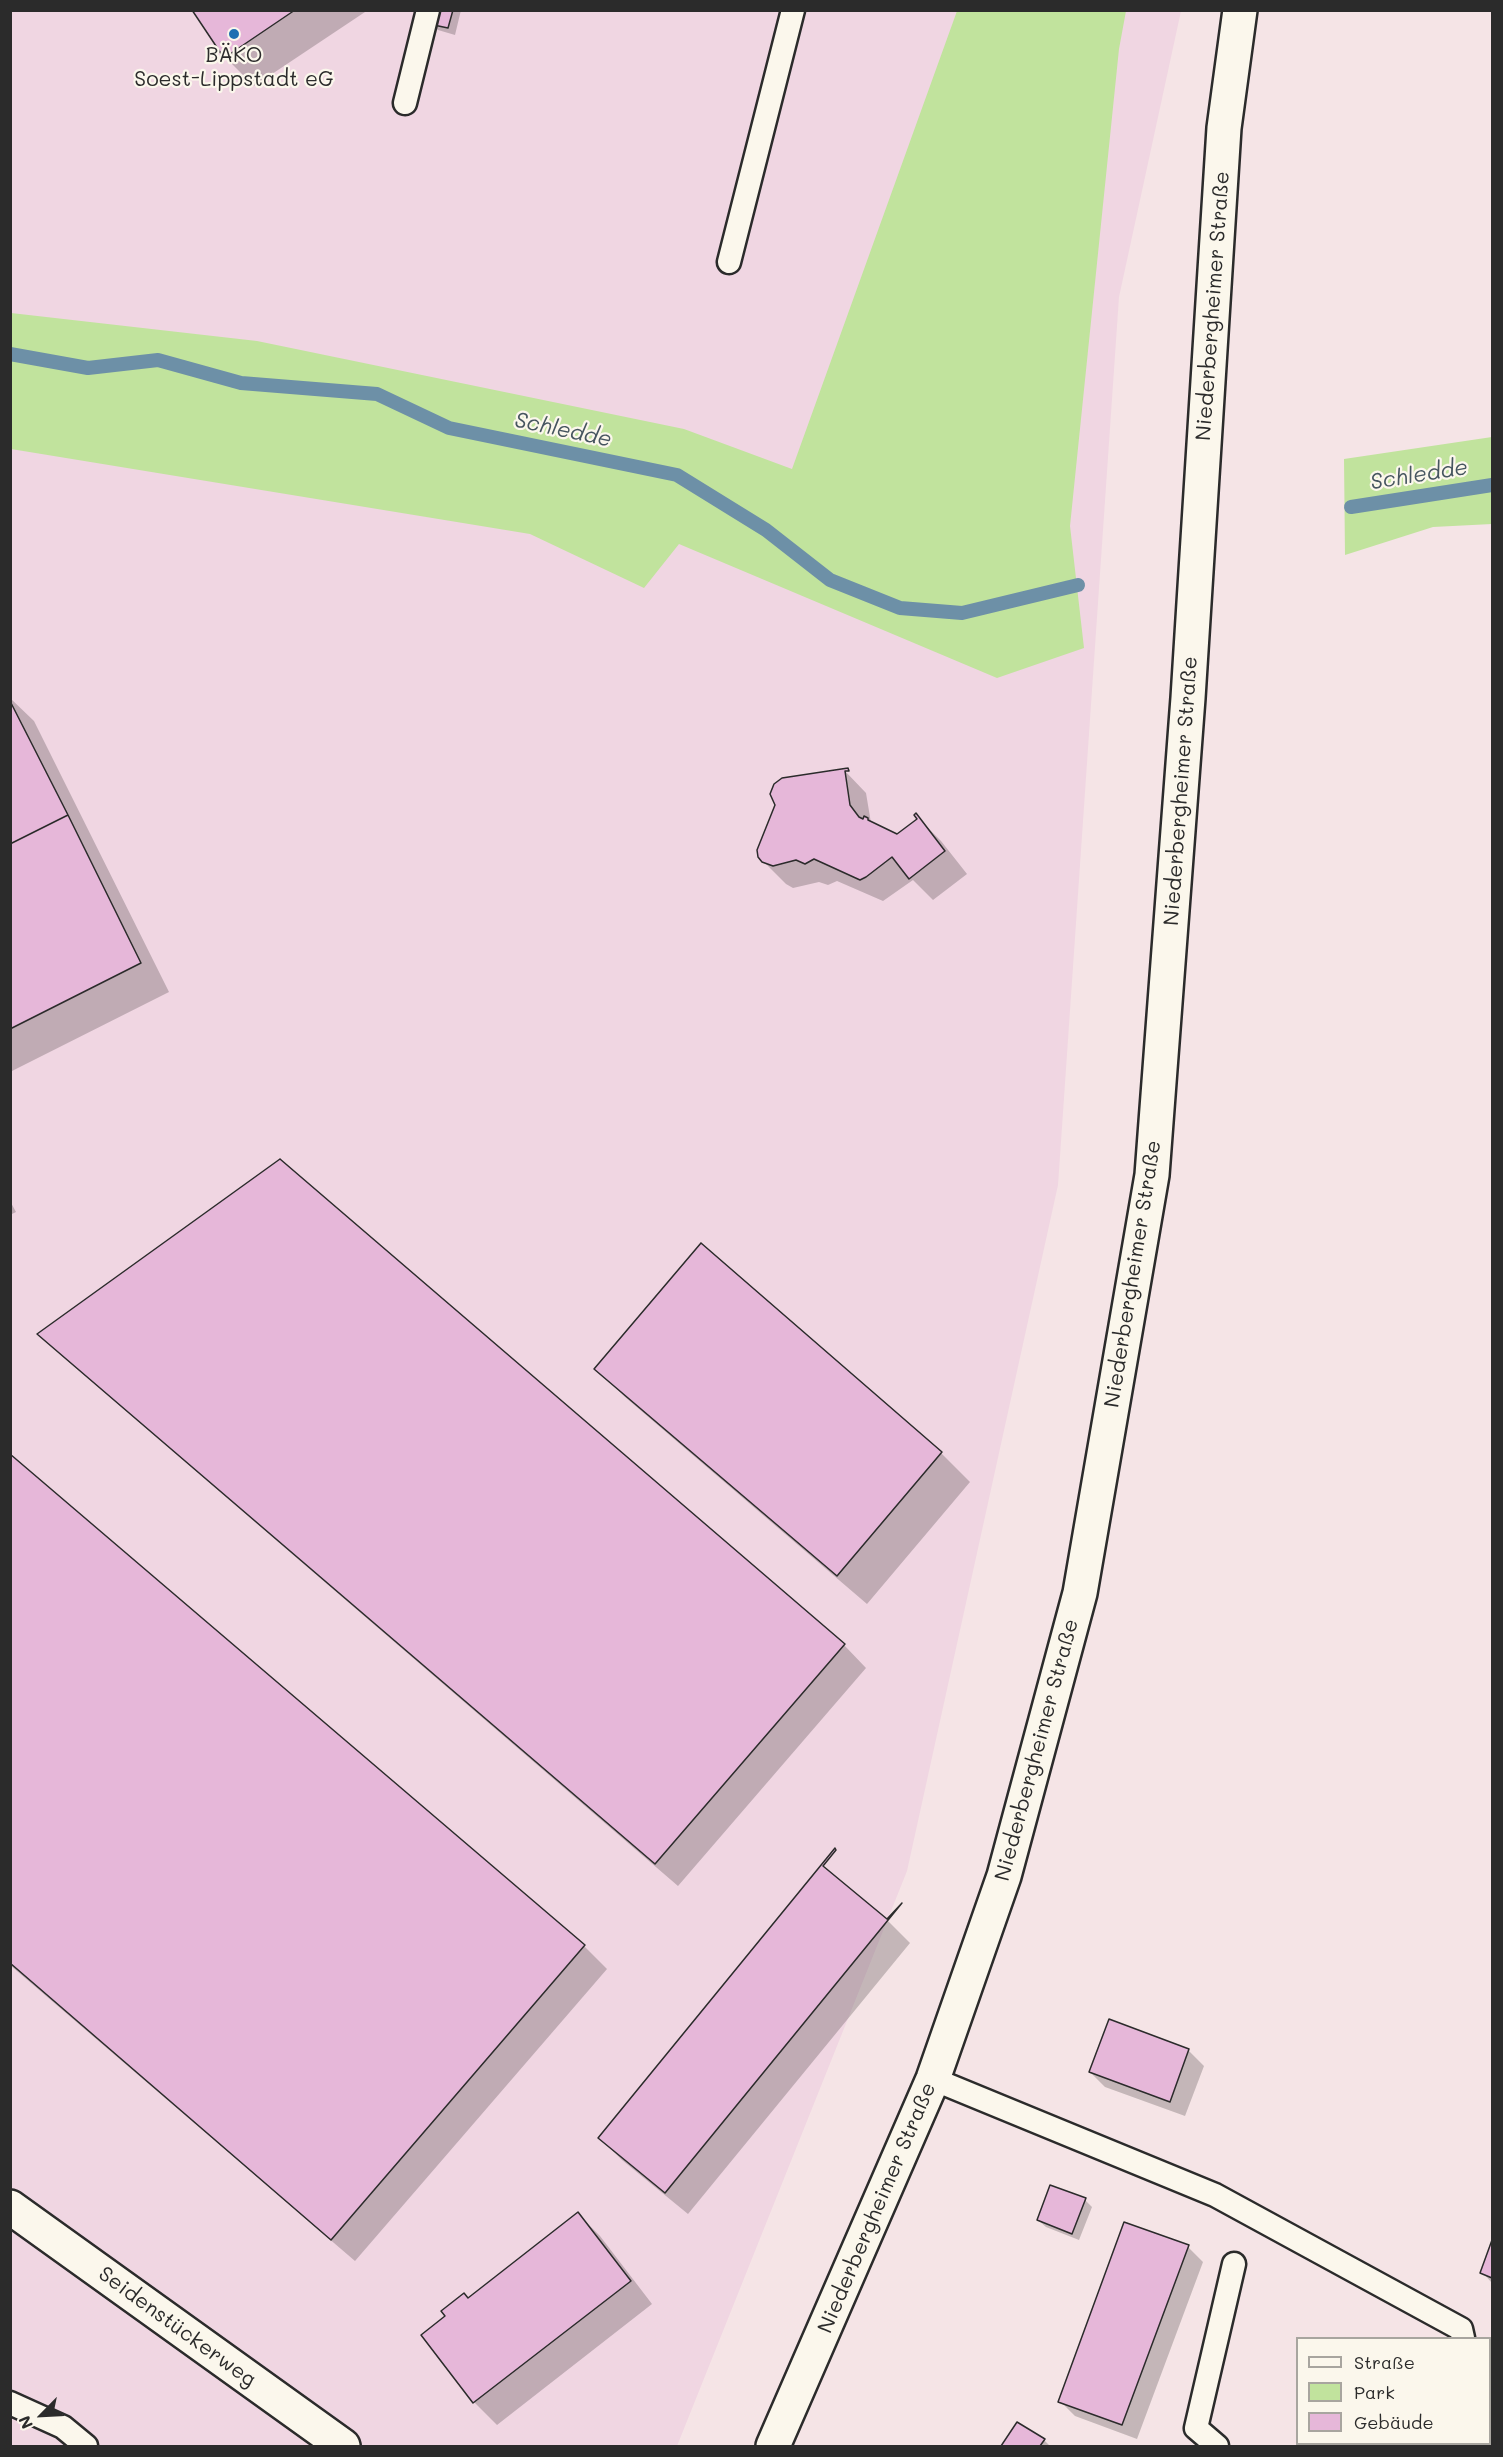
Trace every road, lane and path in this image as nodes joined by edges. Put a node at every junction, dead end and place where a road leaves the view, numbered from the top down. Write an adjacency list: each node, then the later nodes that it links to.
1 (428, 10): 4 (lane)
2 (793, 10): 5 (lane)
3 (1240, 10): 6 (main road, Niederbergheimer Straße)
4 (405, 103)
5 (729, 262)
6 (933, 2079): 9 (lane); 13 (main road, Niederbergheimer Straße)
7 (10, 2207): 12 (main road, Seidenstückerweg)
8 (1234, 2264): 14 (lane)
9 (1463, 2337)
10 (10, 2403): 11 (lane)
11 (86, 2446)
12 (343, 2446)
13 (773, 2446)
14 (1217, 2446)

